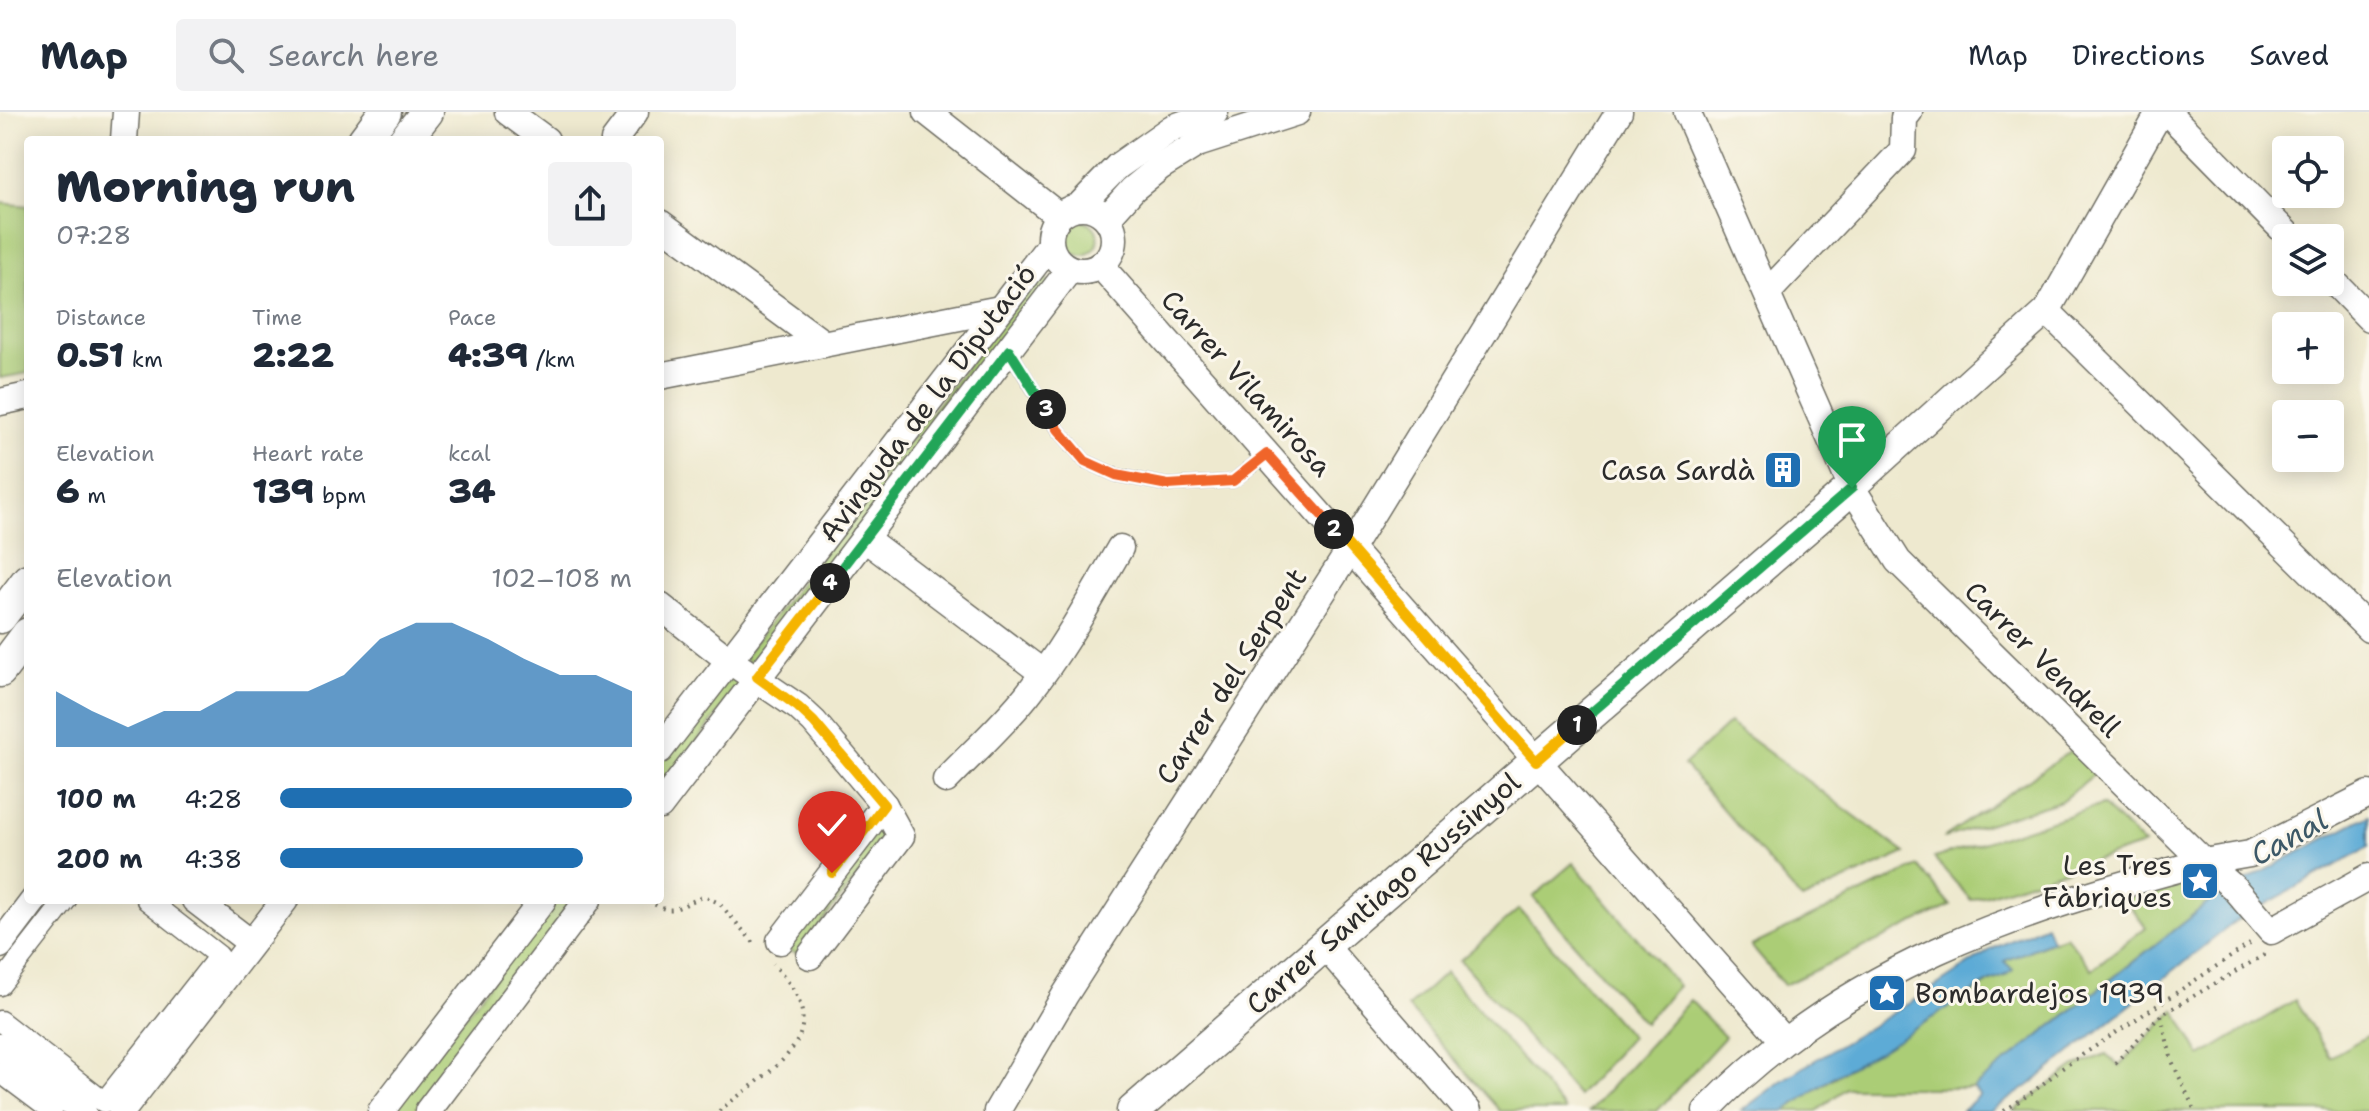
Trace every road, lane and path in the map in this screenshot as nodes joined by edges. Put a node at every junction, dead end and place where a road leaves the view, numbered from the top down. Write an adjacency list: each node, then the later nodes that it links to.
1 (126, 112): 14 (street)
2 (385, 112): 15 (street)
3 (427, 112): 16 (street)
4 (508, 112): 17 (street)
5 (635, 112): 18 (street)
6 (927, 112): 19 (street)
7 (1215, 112): 19 (street)
8 (1297, 112): 20 (street)
9 (1619, 112): 40 (street, Carrer del Serpent)
10 (1687, 112): 26 (street, Carrer Vendrell)
11 (1909, 112): 26 (street)
12 (2160, 112): 29 (street)
13 (2167, 112): 21 (street)
14 (124, 136)
15 (367, 136)
16 (408, 136)
17 (541, 136)
18 (617, 136)
19 (1069, 211): 20 (street); 23 (street)
20 (1107, 218): 24 (street)
21 (2277, 224)
22 (664, 226): 31 (street)
23 (1050, 245): 25 (street); 28 (street, Avinguda de la Diputació)
24 (1100, 265): 25 (street); 36 (street, Carrer Vilamirosa)
25 (1070, 269): 32 (street, Avinguda de la Diputació)
26 (1768, 292): 37 (street, Carrer Vendrell)
27 (2344, 292): 30 (street)
28 (1000, 309): 31 (street); 46 (street, Avinguda de la Diputació)
29 (2047, 311): 37 (street); 44 (street)
30 (2369, 318)
31 (824, 344): 33 (street)
32 (1009, 350): 36 (lane); 38 (street, Avinguda de la Diputació)
33 (664, 375)
34 (24, 397): 35 (street)
35 (0, 402)
36 (1267, 454): 40 (street, Carrer Vilamirosa)
37 (1852, 488): 51 (street, Carrer Santiago Russinyol); 56 (street, Carrer Vendrell)
38 (864, 538): 48 (street); 49 (street, Avinguda de la Diputació)
39 (1120, 548): 48 (street)
40 (1351, 548): 51 (street, Carrer Vilamirosa); 86 (street, Carrer del Serpent)
41 (24, 585): 43 (street)
42 (664, 609): 46 (street)
43 (0, 617)
44 (2369, 629)
45 (24, 639): 47 (street)
46 (730, 661): 49 (street); 50 (street, Avinguda de la Diputació)
47 (0, 671)
48 (1043, 673): 52 (street)
49 (757, 677): 54 (street, Avinguda de la Diputació); 55 (street)
50 (664, 745)
51 (1536, 761): 69 (street, Carrer Santiago Russinyol); 76 (street, Carrer Vilamirosa)
52 (946, 780)
53 (2369, 794): 56 (street)
54 (664, 801)
55 (884, 805): 70 (street); 72 (street)
56 (2204, 862): 57 (street, Carrer Vendrell); 76 (street)
57 (2369, 877)
58 (31, 904): 68 (street)
59 (63, 904): 73 (street)
60 (152, 904): 75 (street)
61 (200, 904): 67 (street)
62 (282, 904): 67 (street)
63 (540, 904): 83 (street)
64 (585, 904): 84 (street)
65 (654, 904): 70 (path)
66 (2255, 941): 90 (path)
67 (251, 943): 82 (street)
68 (0, 945)
69 (1324, 945): 87 (street, Carrer Santiago Russinyol); 88 (street)
70 (769, 949): 85 (path)
71 (2264, 955): 74 (path)
72 (810, 956)
73 (0, 985)
74 (2161, 1015): 78 (path); 91 (path)
75 (0, 1021)
76 (1784, 1041): 89 (street)
77 (0, 1047): 81 (street)
78 (2115, 1063)
79 (0, 1072): 80 (street)
80 (52, 1111)
81 (83, 1111)
82 (122, 1111)
83 (381, 1111)
84 (428, 1111)
85 (719, 1111)
86 (997, 1111)
87 (1133, 1111)
88 (1468, 1111)
89 (1706, 1111)
90 (2004, 1111)
91 (2195, 1111)

